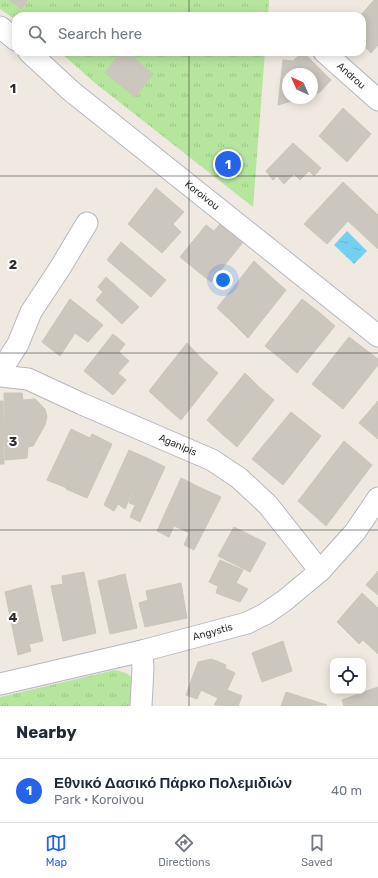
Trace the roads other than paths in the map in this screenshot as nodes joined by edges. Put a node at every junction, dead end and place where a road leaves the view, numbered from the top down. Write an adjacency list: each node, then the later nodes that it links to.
1 (0, 26): 2 (street)
2 (12, 36)
3 (33, 56): 7 (street, Koroivou)
4 (328, 56): 5 (street, Androu)
5 (378, 100)
6 (87, 223): 8 (street)
7 (378, 336)
8 (0, 372)
9 (0, 376): 11 (street, Aganipis)
10 (378, 498): 11 (street, Angystis)
11 (320, 571): 12 (street, Angystis)
12 (142, 651): 13 (street, Angystis); 14 (street)
13 (0, 684)
14 (141, 706)

